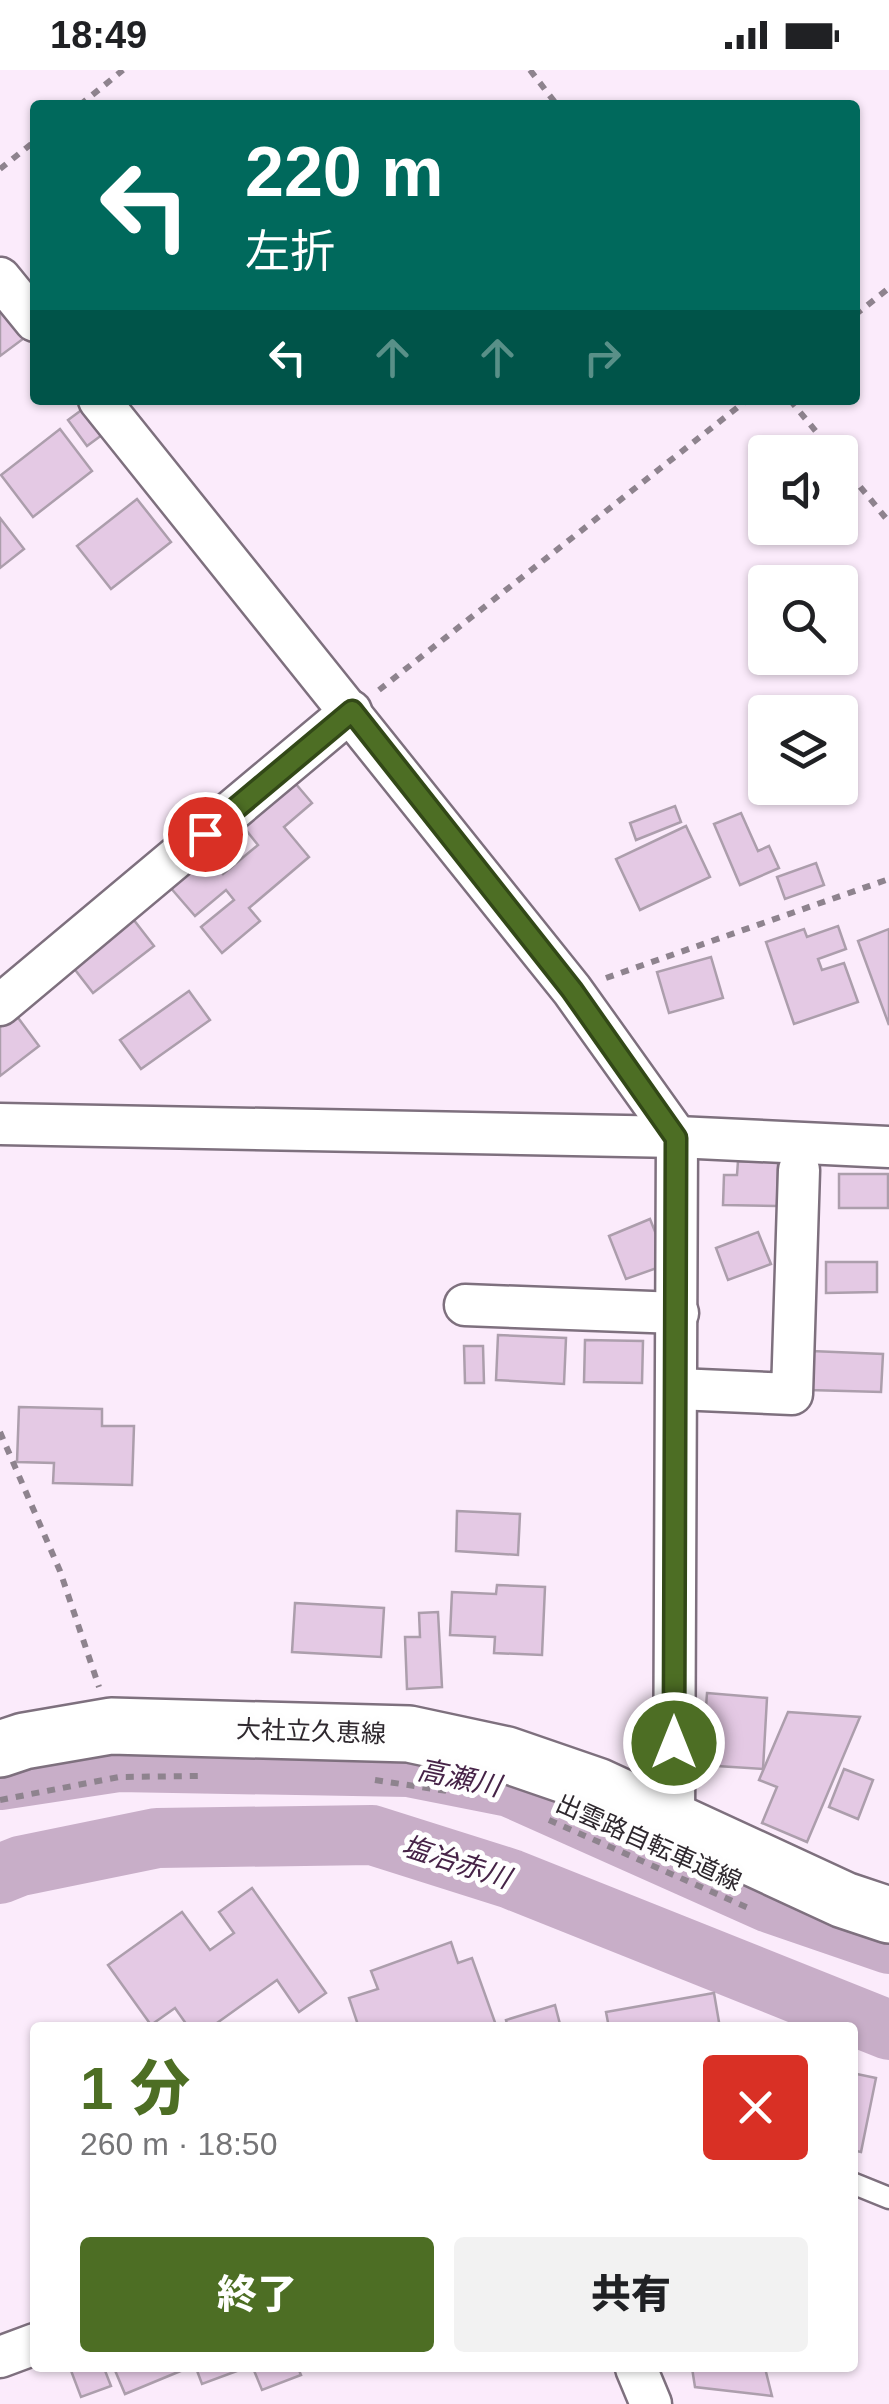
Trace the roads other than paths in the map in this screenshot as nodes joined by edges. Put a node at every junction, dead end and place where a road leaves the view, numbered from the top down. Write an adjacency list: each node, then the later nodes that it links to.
1 (0, 278): 2 (street)
2 (30, 315)
3 (103, 405): 4 (street)
4 (352, 711): 5 (street); 7 (street)
5 (0, 1005)
6 (0, 1124): 7 (street)
7 (676, 1138): 8 (street); 11 (street)
8 (889, 1146)
9 (798, 1170): 12 (street)
10 (465, 1305): 11 (street)
11 (678, 1313): 12 (street)
12 (677, 1389): 14 (street)
13 (0, 1749): 14 (main road, 大社立久恵線)
14 (674, 1822): 15 (main road, 大社立久恵線)
15 (889, 1916)
16 (858, 2185): 17 (lane)
17 (889, 2198)
18 (30, 2346): 19 (street)
19 (0, 2357)
20 (638, 2372): 21 (street)
21 (651, 2404)

